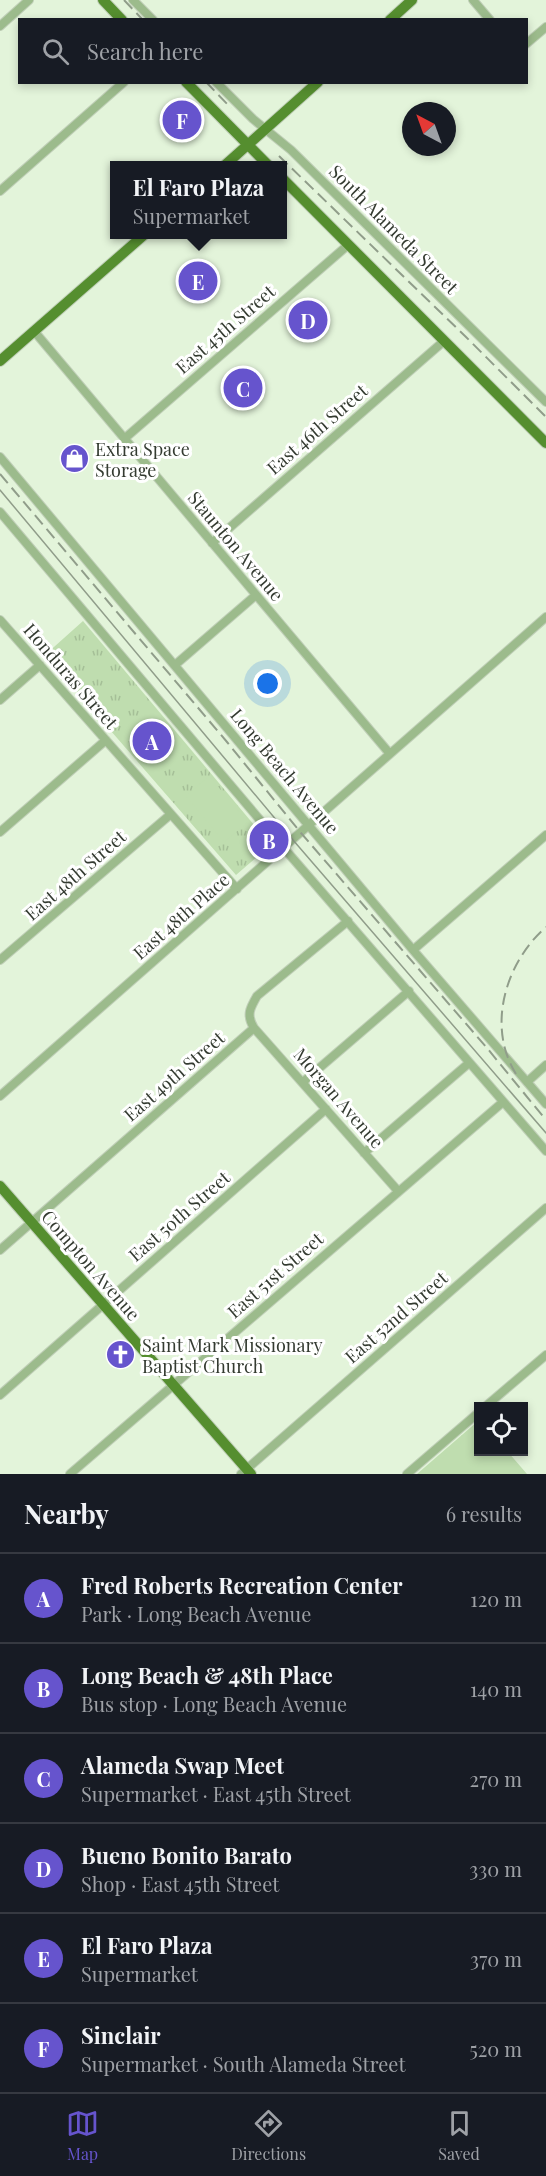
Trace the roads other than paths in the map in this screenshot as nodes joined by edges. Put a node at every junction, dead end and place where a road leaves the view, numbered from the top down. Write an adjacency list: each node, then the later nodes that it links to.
1 (29, 0): 10 (street)
2 (103, 0): 6 (main road)
3 (133, 0): 7 (street)
4 (412, 0): 8 (main road)
5 (473, 0): 9 (street)
6 (120, 18)
7 (151, 18)
8 (392, 18)
9 (488, 18)
10 (0, 26)
11 (546, 27): 12 (street)
12 (528, 42)
13 (122, 84): 22 (street)
14 (188, 84): 18 (main road)
15 (218, 84): 17 (street, South Alameda Street)
16 (316, 84): 17 (main road)
17 (265, 129): 18 (main road); 28 (street, South Alameda Street)
18 (248, 145): 19 (main road); 20 (main road)
19 (229, 161)
20 (265, 161)
21 (287, 183): 24 (main road)
22 (0, 191)
23 (139, 239): 25 (main road)
24 (348, 244): 26 (main road); 29 (street, East 45th Street)
25 (34, 331): 27 (main road); 29 (street, Staunton Avenue)
26 (444, 340): 30 (main road); 33 (street, East 46th Street)
27 (0, 361)
28 (546, 402)
29 (124, 439): 33 (street, Staunton Avenue)
30 (546, 443)
31 (0, 457): 38 (street, Long Beach Avenue)
32 (0, 512): 46 (street)
33 (212, 543): 34 (street, Staunton Avenue)
34 (256, 595): 38 (street); 41 (street, Staunton Avenue)
35 (546, 617): 41 (street, East 48th Place)
36 (0, 620): 37 (street, Honduras Street)
37 (40, 665): 39 (street); 40 (street, Honduras Street)
38 (175, 665): 43 (street, Long Beach Avenue)
39 (0, 700)
40 (106, 741): 42 (street, Honduras Street); 44 (street)
41 (390, 754): 43 (street, East 48th Place)
42 (171, 814): 47 (street, Honduras Street); 50 (street, East 48th Street)
43 (309, 826): 46 (street, East 48th Place); 49 (street, Long Beach Avenue)
44 (0, 832)
45 (546, 835): 49 (street)
46 (284, 848): 47 (street, East 48th Place); 48 (street)
47 (237, 889): 57 (street, East 48th Place)
48 (348, 921): 51 (street); 52 (street)
49 (413, 950): 56 (street, Long Beach Avenue)
50 (0, 960)
51 (409, 991): 53 (street); 55 (street)
52 (254, 1028): 55 (street, Morgan Avenue); 66 (street, East 49th Street)
53 (469, 1063): 58 (street); 62 (street)
54 (546, 1065): 56 (street)
55 (303, 1082): 60 (street, Morgan Avenue)
56 (527, 1082): 59 (street, Long Beach Avenue)
57 (0, 1096)
58 (503, 1102): 61 (street); 64 (street, East 51st Street)
59 (546, 1104)
60 (326, 1109): 62 (street, Morgan Avenue); 68 (street, East 50th Street)
61 (546, 1151)
62 (364, 1153): 64 (street, Morgan Avenue)
63 (0, 1186): 66 (main road, Compton Avenue)
64 (398, 1191): 70 (street, East 51st Street)
65 (546, 1208): 74 (street, East 52nd Street)
66 (32, 1222): 67 (street, East 49th Street); 68 (main road, Compton Avenue)
67 (0, 1250)
68 (104, 1305): 70 (main road, Compton Avenue); 71 (street, East 50th Street)
69 (546, 1355): 72 (street)
70 (172, 1385): 74 (main road, Compton Avenue); 75 (street, East 51st Street)
71 (0, 1395)
72 (492, 1402)
73 (474, 1416): 76 (street)
74 (246, 1472)
75 (70, 1474)
76 (407, 1474)

